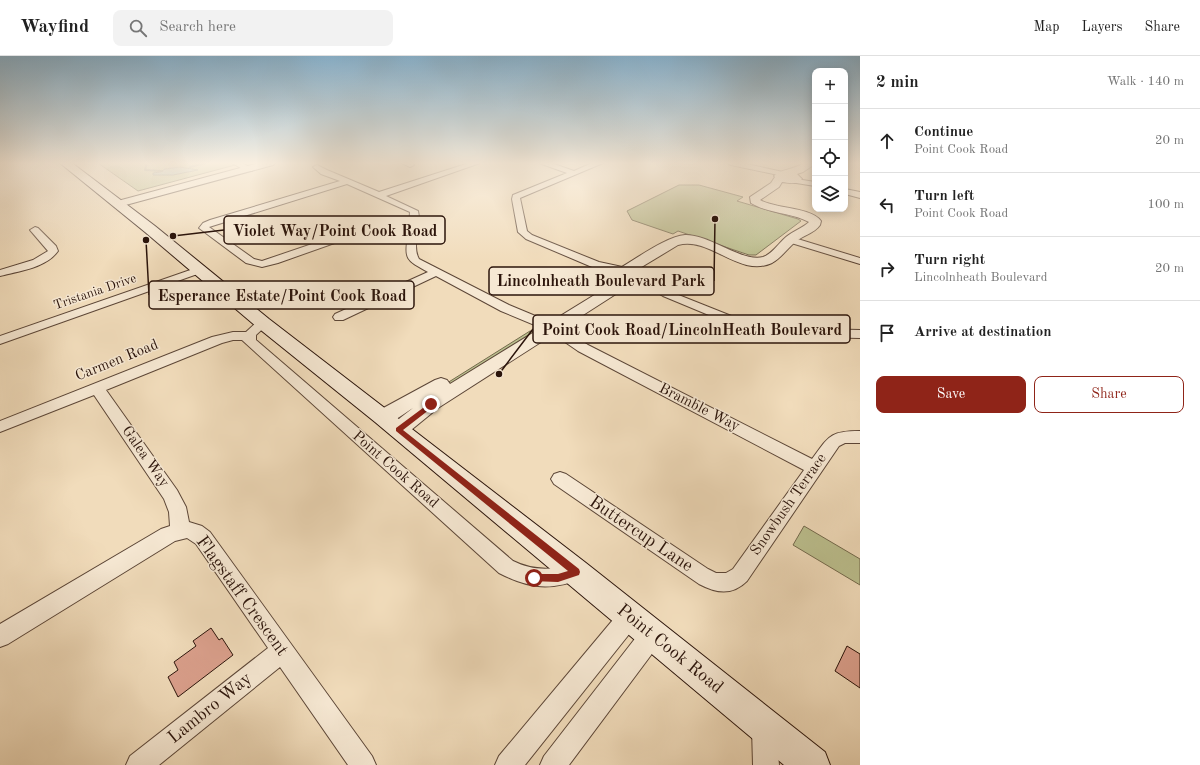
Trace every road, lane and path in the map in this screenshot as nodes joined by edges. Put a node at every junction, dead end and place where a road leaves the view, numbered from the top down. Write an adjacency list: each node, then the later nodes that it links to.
1 (108, 196): 7 (main road, Point Cook Road)
2 (137, 196): 7 (street)
3 (292, 196): 9 (street)
4 (382, 196): 9 (street)
5 (516, 196): 15 (street)
6 (757, 196): 10 (street)
7 (116, 202): 12 (main road, Point Cook Road)
8 (35, 230): 14 (street)
9 (414, 230): 13 (street, Bramble Way)
10 (791, 240): 11 (street); 15 (street)
11 (860, 261)
12 (197, 268): 18 (main road, Point Cook Road); 19 (street, Tristania Drive); 21 (street, Tristania Drive)
13 (437, 272): 16 (street); 17 (street, Bramble Way)
14 (0, 273)
15 (626, 277): 17 (street); 20 (street)
16 (339, 317)
17 (544, 327): 23 (street); 26 (street, Bramble Way)
18 (256, 330): 22 (street, Carmen Road); 23 (main road, Point Cook Road); 29 (street, Point Cook Road)
19 (0, 334)
20 (860, 334)
21 (0, 340)
22 (97, 388): 24 (street, Carmen Road); 28 (street, Galea Way)
23 (391, 423): 29 (main road, Point Cook Road)
24 (0, 427)
25 (860, 437): 26 (street, Snowbush Terrace)
26 (814, 468): 30 (street, Snowbush Terrace)
27 (560, 479): 30 (street, Buttercup Lane)
28 (179, 530): 32 (street, Flagstaff Crescent); 33 (street, Flagstaff Crescent)
29 (576, 572): 31 (main road, Point Cook Road)
30 (724, 584)
31 (641, 625): 34 (main road, Point Cook Road); 37 (street); 38 (street)
32 (0, 636)
33 (282, 651): 35 (street, Lambro Way); 36 (street, Flagstaff Crescent)
34 (764, 725): 39 (street); 40 (main road, Point Cook Road)
35 (139, 765)
36 (363, 765)
37 (508, 765)
38 (553, 765)
39 (766, 765)
40 (812, 765)

